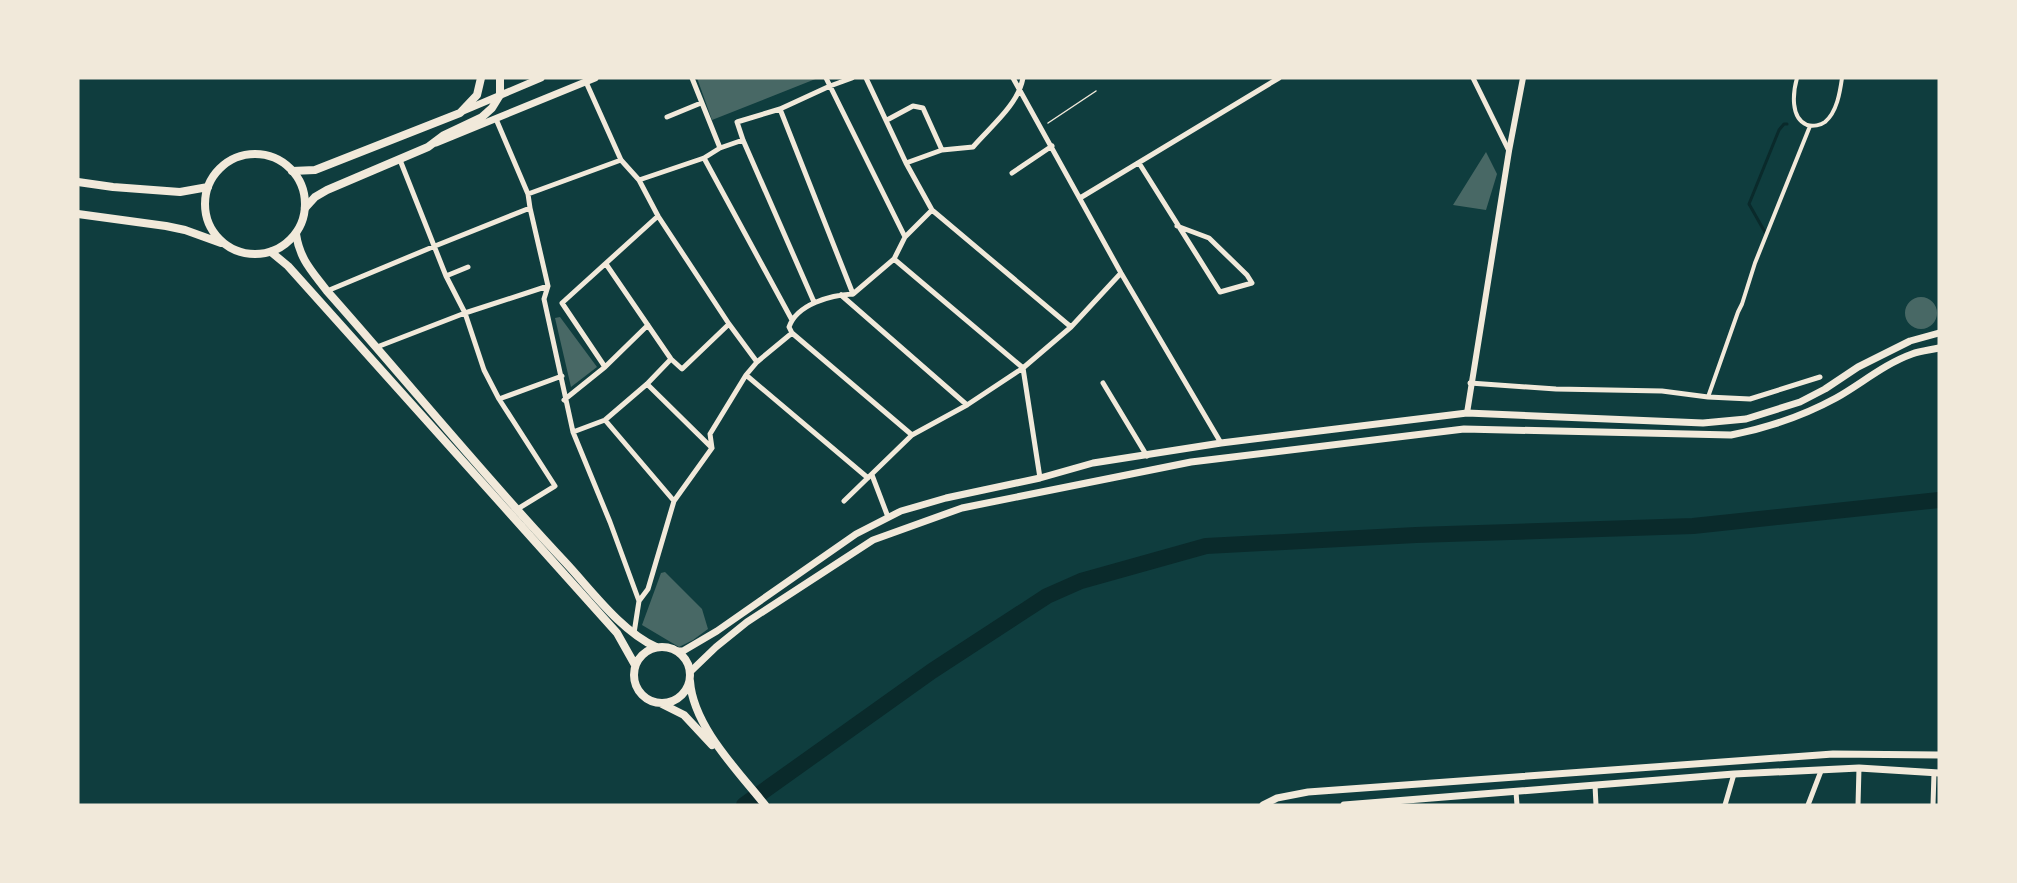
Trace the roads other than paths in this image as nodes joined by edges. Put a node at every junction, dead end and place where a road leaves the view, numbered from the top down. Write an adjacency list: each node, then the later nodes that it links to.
1 (481, 78): 24 (main road)
2 (500, 78): 21 (main road)
3 (519, 78): 18 (main road)
4 (540, 78): 18 (main road)
5 (595, 78): 17 (main road)
6 (692, 78): 22 (street)
7 (826, 78): 19 (street)
8 (852, 78): 19 (street)
9 (866, 78): 27 (street)
10 (1013, 78): 20 (street)
11 (1023, 78): 20 (street)
12 (1279, 78): 39 (street)
13 (1473, 78): 34 (street)
14 (1523, 78): 34 (street)
15 (1797, 78): 28 (street)
16 (1842, 78): 28 (street)
17 (586, 82): 26 (main road); 37 (street)
18 (530, 83): 21 (main road)
19 (830, 86): 23 (street); 54 (street)
20 (1021, 90): 30 (street); 33 (street)
21 (500, 95): 24 (main road); 31 (main road)
22 (700, 103): 25 (street); 32 (street)
23 (780, 109): 29 (street); 65 (street)
24 (460, 112): 40 (main road)
25 (667, 117)
26 (496, 119): 31 (main road); 45 (street)
27 (887, 120): 33 (street); 38 (street)
28 (1810, 126): 87 (street)
29 (743, 140): 32 (street); 67 (street)
30 (1052, 146): 41 (street); 46 (street)
31 (428, 147): 36 (main road)
32 (720, 148): 35 (street)
33 (942, 150): 38 (street)
34 (1509, 151): 85 (street)
35 (704, 158): 42 (street); 69 (street)
36 (400, 160): 47 (main road); 56 (street)
37 (621, 160): 42 (street); 45 (street)
38 (906, 163): 49 (street)
39 (1139, 163): 46 (street); 52 (street)
40 (292, 171): 44 (main road); 47 (main road)
41 (1012, 173)
42 (639, 180): 51 (street)
43 (78, 182): 44 (main road)
44 (208, 187): 55 (main road)
45 (528, 194): 48 (street)
46 (1080, 198): 61 (street)
47 (305, 208): 53 (main road)
48 (530, 208): 56 (street); 63 (street)
49 (932, 210): 54 (street); 72 (street)
50 (78, 214): 55 (main road)
51 (658, 216): 59 (street); 70 (street)
52 (1177, 226): 52 (street)
53 (296, 234): 57 (main road); 64 (main road)
54 (905, 237): 58 (street)
55 (225, 244): 57 (main road)
56 (435, 246): 62 (street); 64 (street)
57 (271, 252): 109 (main road)
58 (894, 259): 65 (street); 80 (street)
59 (606, 264): 71 (street); 79 (street)
60 (468, 267): 62 (street)
61 (1121, 273): 72 (street); 96 (street)
62 (446, 276): 68 (street)
63 (548, 285): 68 (street); 82 (street)
64 (327, 291): 75 (main road)
65 (853, 294): 66 (street)
66 (841, 295): 67 (street); 90 (street)
67 (814, 302): 69 (street)
68 (465, 313): 75 (street); 88 (street)
69 (792, 320): 73 (street)
70 (729, 324): 77 (street); 78 (street)
71 (648, 325): 77 (street); 79 (street)
72 (1071, 327): 80 (street)
73 (792, 333): 78 (street); 95 (street)
74 (1939, 333): 91 (main road)
75 (376, 347): 103 (main road)
76 (1939, 348): 93 (main road)
77 (671, 359): 86 (street)
78 (757, 363): 81 (street)
79 (605, 367): 89 (street)
80 (1023, 368): 90 (street); 100 (street)
81 (746, 375): 97 (street); 99 (street)
82 (562, 376): 88 (street); 89 (street)
83 (1820, 378): 87 (street)
84 (1103, 383): 98 (street)
85 (1470, 383): 87 (street); 91 (street)
86 (647, 384): 92 (street); 97 (street)
87 (1708, 397)
88 (499, 399): 103 (street)
89 (564, 400): 94 (street)
90 (967, 405): 95 (street)
91 (1467, 413): 93 (main road); 96 (main road)
92 (605, 420): 94 (street); 101 (street)
93 (1464, 429): 110 (main road)
94 (573, 432): 105 (street)
95 (912, 435): 99 (street)
96 (1221, 443): 98 (main road)
97 (712, 447): 101 (street)
98 (1147, 456): 100 (main road)
99 (870, 477): 102 (street); 104 (street)
100 (1040, 478): 104 (main road)
101 (674, 501): 105 (street)
102 (844, 501)
103 (516, 510): 106 (main road)
104 (888, 517): 108 (main road)
105 (639, 600): 106 (street)
106 (634, 633): 107 (main road)
107 (656, 647): 108 (main road); 109 (main road)
108 (678, 651): 110 (main road)
109 (635, 665): 111 (main road)
110 (690, 676): 111 (main road); 112 (main road)
111 (659, 703): 112 (main road)
112 (710, 739): 123 (main road); 124 (main road)
113 (1833, 754): 114 (main road); 116 (main road); 125 (main road)
114 (1939, 755)
115 (1859, 768): 116 (main road); 118 (main road); 131 (street)
116 (1834, 769): 117 (main road)
117 (1821, 771): 119 (main road); 130 (street)
118 (1936, 773): 132 (street)
119 (1734, 774): 120 (main road); 129 (street)
120 (1595, 785): 121 (main road); 128 (street)
121 (1516, 792): 122 (main road); 127 (street)
122 (1422, 802): 126 (main road)
123 (758, 805)
124 (765, 805)
125 (1263, 805)
126 (1344, 805)
127 (1517, 805)
128 (1596, 805)
129 (1725, 805)
130 (1808, 805)
131 (1858, 805)
132 (1933, 805)

